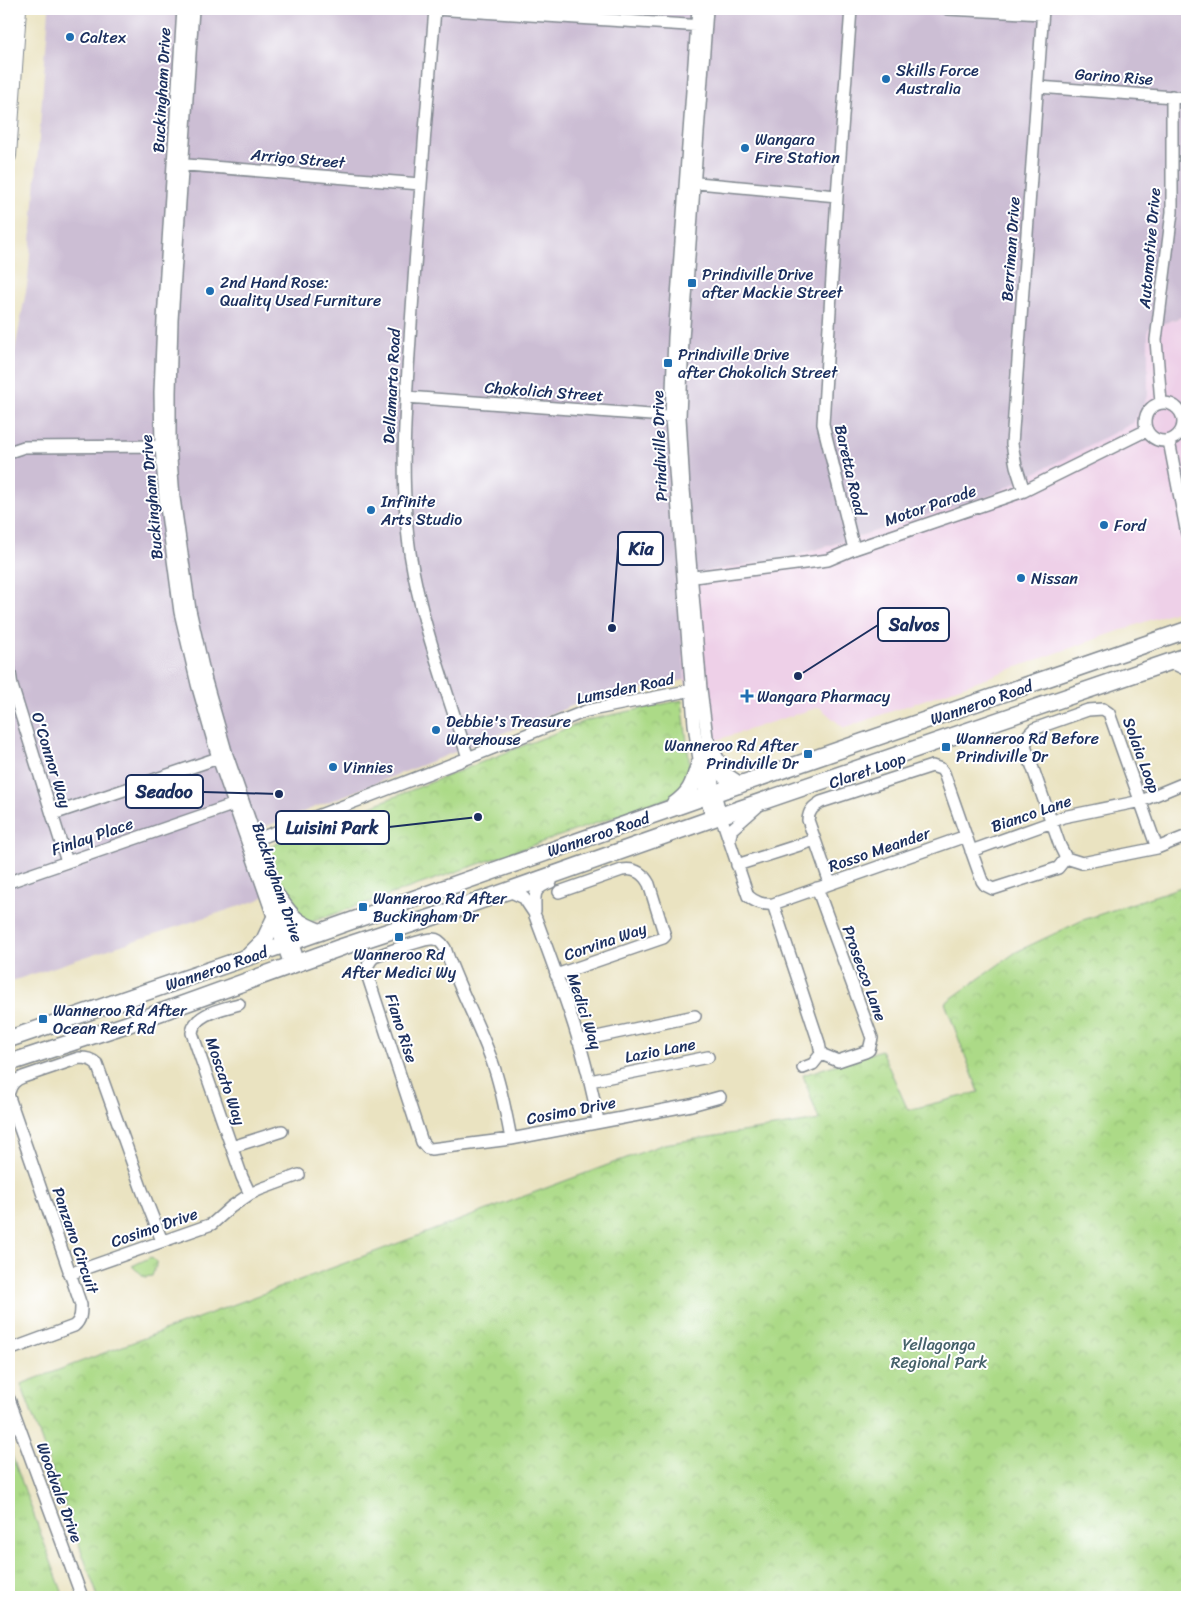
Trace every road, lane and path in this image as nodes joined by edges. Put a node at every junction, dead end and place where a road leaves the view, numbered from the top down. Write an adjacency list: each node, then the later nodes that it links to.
1 (19, 9): 14 (main road)
2 (183, 9): 15 (street, Buckingham Drive)
3 (193, 9): 15 (street, Buckingham Drive)
4 (435, 9): 10 (street); 17 (street, Dellamarta Road)
5 (698, 9): 10 (street, Prindiville Drive)
6 (707, 9): 10 (street, Prindiville Drive)
7 (851, 9): 18 (street, Baretta Road)
8 (948, 9): 9 (street)
9 (1043, 11): 11 (street, Berriman Drive)
10 (701, 26): 16 (street, Prindiville Drive)
11 (1038, 87): 12 (street, Garino Rise); 27 (street, Berriman Drive)
12 (1172, 96): 13 (street, Garino Rise); 20 (street, Automotive Drive)
13 (1187, 98)
14 (9, 156)
15 (178, 164): 17 (street, Arrigo Street); 25 (street, Buckingham Drive)
16 (690, 182): 18 (street); 21 (street, Prindiville Drive)
17 (420, 184): 19 (street, Dellamarta Road)
18 (837, 196): 29 (street, Baretta Road)
19 (406, 397): 21 (street, Chokolich Street); 40 (street, Dellamarta Road)
20 (1162, 403): 22 (street); 23 (street)
21 (675, 417): 30 (street, Prindiville Drive)
22 (1185, 419): 24 (street)
23 (1147, 430): 24 (street); 27 (street, Motor Parade)
24 (1169, 440): 28 (street)
25 (166, 446): 26 (street); 39 (street, Buckingham Drive)
26 (9, 452)
27 (1024, 491): 29 (street, Motor Parade)
28 (1187, 534)
29 (854, 549): 30 (street, Motor Parade)
30 (688, 578): 37 (street, Prindiville Drive)
31 (1187, 630): 43 (highway, Wanneroo Road)
32 (1187, 656): 33 (highway, Wanneroo Road)
33 (1170, 662): 35 (street); 45 (highway, Wanneroo Road)
34 (9, 667): 36 (street, O'Connor Way)
35 (1187, 670)
36 (10, 686): 49 (street, O'Connor Way)
37 (697, 689): 38 (street, Prindiville Drive); 40 (street, Lumsden Road); 41 (street, Prindiville Drive)
38 (707, 743): 43 (highway); 44 (street, Prindiville Drive)
39 (223, 757): 47 (street, Buckingham Drive); 49 (street)
40 (468, 758): 55 (street, Lumsden Road)
41 (699, 765): 44 (street, Prindiville Drive); 48 (highway)
42 (1187, 782): 46 (street, Bianco Lane)
43 (738, 785): 44 (highway, Wanneroo Road)
44 (710, 795): 48 (highway, Wanneroo Road); 50 (street, Prindiville Drive)
45 (766, 800): 50 (highway, Wanneroo Road); 56 (street)
46 (1141, 801): 51 (street, Bianco Lane); 51 (street, Solaia Loop); 57 (street, Solaia Loop)
47 (238, 803): 55 (street, Buckingham Drive); 60 (street, Finlay Place)
48 (666, 811): 72 (highway, Wanneroo Road)
49 (53, 814): 60 (street, O'Connor Way)
50 (717, 818): 56 (street); 62 (highway, Wanneroo Road)
51 (1052, 822): 58 (street, Bianco Lane); 59 (street, Solaia Loop)
52 (966, 836): 54 (street, Claret Loop); 58 (street); 64 (street, Rosso Meander)
53 (1187, 836): 57 (street)
54 (815, 840): 61 (street); 64 (street, Claret Loop)
55 (252, 841): 68 (street, Buckingham Drive); 71 (street, Buckingham Drive)
56 (729, 841): 61 (street)
57 (1157, 848): 59 (street)
58 (971, 851): 59 (street)
59 (1066, 858)
60 (67, 862): 63 (street, Finlay Place)
61 (738, 865): 69 (street)
62 (561, 873): 66 (highway, Wanneroo Road); 70 (street, Medici Way)
63 (9, 882)
64 (830, 883): 65 (street, Rosso Meander)
65 (817, 888): 69 (street, Rosso Meander); 81 (street, Prosecco Lane)
66 (508, 891): 70 (street, Medici Way); 75 (highway, Wanneroo Road)
67 (559, 892): 76 (street, Corvina Way)
68 (275, 894): 72 (highway); 73 (street, Buckingham Drive)
69 (773, 904): 81 (street)
70 (534, 913): 76 (street, Medici Way)
71 (274, 920): 73 (street, Buckingham Drive); 74 (highway)
72 (320, 932): 73 (highway, Wanneroo Road)
73 (287, 944): 74 (highway, Wanneroo Road); 75 (street, Buckingham Drive)
74 (249, 957): 79 (highway, Wanneroo Road)
75 (295, 964): 83 (highway, Wanneroo Road)
76 (556, 975): 80 (street, Medici Way)
77 (239, 1004): 92 (street, Moscato Way)
78 (695, 1016): 80 (street)
79 (9, 1039)
80 (578, 1041): 85 (street, Medici Way)
81 (821, 1054): 84 (street)
82 (708, 1057): 85 (street, Lazio Lane)
83 (9, 1063)
84 (803, 1068)
85 (590, 1080): 89 (street, Medici Way)
86 (9, 1092): 96 (street)
87 (9, 1097): 97 (street, Panzano Circuit)
88 (720, 1097): 89 (street, Cosimo Drive)
89 (598, 1122): 91 (street, Cosimo Drive)
90 (282, 1131): 92 (street)
91 (511, 1138): 93 (street, Cosimo Drive); 93 (street, Fiano Rise)
92 (232, 1147): 95 (street, Moscato Way)
93 (427, 1148)
94 (299, 1175): 95 (street, Cosimo Drive)
95 (250, 1194): 96 (street, Cosimo Drive)
96 (162, 1240): 97 (street, Cosimo Drive)
97 (69, 1274): 98 (street, Panzano Circuit)
98 (9, 1350)
99 (9, 1399): 100 (street, Woodvale Drive)
100 (82, 1597)

